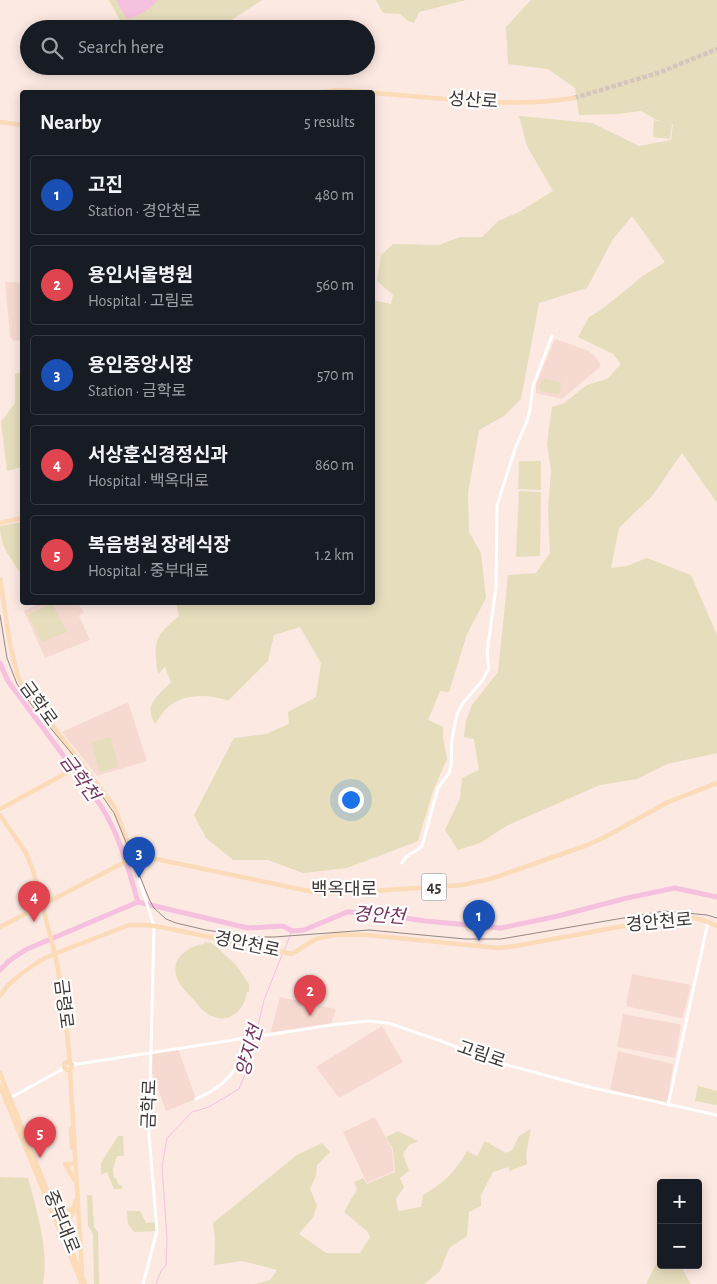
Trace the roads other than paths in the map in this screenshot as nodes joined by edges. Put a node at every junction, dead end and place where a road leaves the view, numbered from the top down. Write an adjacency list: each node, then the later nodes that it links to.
1 (375, 92): 2 (main road, 성산로)
2 (574, 98)
3 (0, 122): 4 (main road)
4 (20, 125)
5 (552, 336): 14 (street)
6 (20, 518): 7 (main road)
7 (0, 523)
8 (0, 579): 9 (main road, 금학로)
9 (82, 764): 11 (main road); 13 (main road, 금학로)
10 (717, 783): 13 (main road, 백옥대로 / 45)
11 (0, 810)
12 (0, 815): 15 (main road)
13 (133, 859): 15 (main road, 백옥대로 / 45); 17 (street, 금학로)
14 (402, 863)
15 (42, 905): 19 (main road, 백옥대로 / 45); 20 (main road, 금령로)
16 (708, 922): 17 (main road, 경안천로); 18 (main road, 경안천로); 30 (street)
17 (153, 924): 20 (main road, 경안천로); 23 (street, 금학로)
18 (717, 926)
19 (0, 927)
20 (55, 952): 21 (main road, 경안천로); 24 (main road, 금령로)
21 (0, 996)
22 (244, 1039): 23 (street, 고림로); 28 (street); 30 (street, 고림로)
23 (152, 1052): 24 (street, 고림로); 41 (street, 금학로)
24 (68, 1065): 27 (street, 고림로); 33 (main road); 39 (main road)
25 (0, 1073): 27 (main road)
26 (0, 1086): 27 (main road)
27 (8, 1099): 29 (main road); 32 (main road)
28 (196, 1099)
29 (0, 1103)
30 (668, 1105): 31 (street, 고림로)
31 (717, 1115)
32 (33, 1161): 36 (main road, 중부대로); 38 (main road, 중부대로)
33 (73, 1163): 34 (main road); 34 (main road)
34 (74, 1179): 35 (main road)
35 (74, 1208): 36 (main road); 37 (main road)
36 (56, 1209): 37 (main road, 중부대로)
37 (64, 1228): 38 (main road); 39 (main road, 중부대로)
38 (61, 1234): 40 (main road, 중부대로)
39 (83, 1278): 40 (main road, 중부대로)
40 (84, 1284)
41 (143, 1284)

